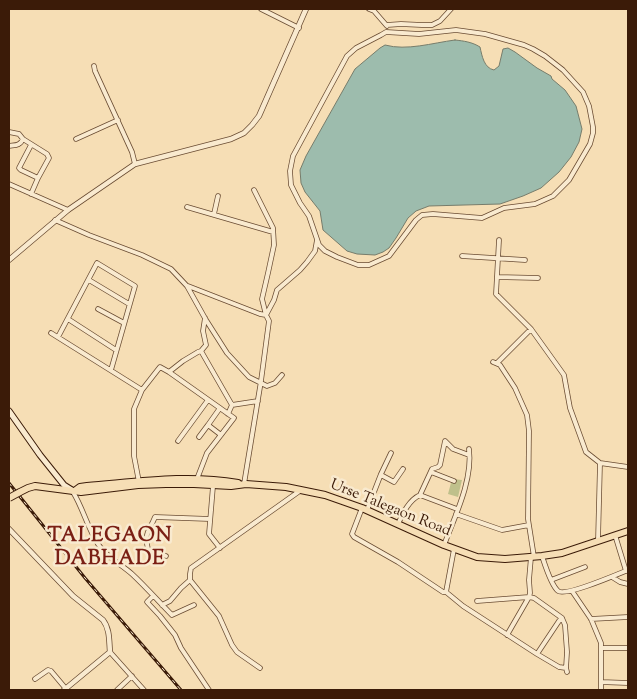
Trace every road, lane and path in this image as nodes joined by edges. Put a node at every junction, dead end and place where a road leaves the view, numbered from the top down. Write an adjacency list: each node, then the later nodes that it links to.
1 (261, 9): 5 (street)
2 (306, 9): 7 (street)
3 (369, 9): 6 (street)
4 (451, 9): 6 (street)
5 (268, 10): 7 (street)
6 (387, 25): 8 (street)
7 (299, 28): 16 (street)
8 (386, 32): 27 (street); 27 (street)
9 (94, 66): 10 (street)
10 (118, 120): 13 (street); 16 (street)
11 (9, 132): 12 (street)
12 (22, 139): 14 (street); 15 (street)
13 (76, 139)
14 (31, 144): 17 (street); 17 (street)
15 (9, 146)
16 (135, 164): 23 (street)
17 (38, 178): 20 (street)
18 (9, 184): 20 (street)
19 (254, 190): 26 (street)
20 (31, 194): 23 (street)
21 (218, 196): 24 (street)
22 (187, 207): 24 (street)
23 (68, 210): 25 (street)
24 (214, 214): 26 (street)
25 (55, 220): 31 (street); 36 (street)
26 (273, 232): 39 (street)
27 (317, 239): 39 (street)
28 (499, 240): 30 (street)
29 (462, 256): 30 (street)
30 (498, 258): 32 (street); 33 (street)
31 (9, 260)
32 (525, 260)
33 (497, 277): 34 (street); 43 (street)
34 (538, 278)
35 (89, 280): 37 (street); 37 (street); 40 (street)
36 (187, 286): 39 (street); 41 (street)
37 (129, 304): 42 (street)
38 (98, 309): 42 (street)
39 (266, 315): 51 (street)
40 (68, 318): 45 (street); 46 (street)
41 (205, 318): 47 (street); 51 (street)
42 (124, 323): 46 (street)
43 (531, 330): 66 (street); 84 (street)
44 (51, 333): 45 (street)
45 (58, 337): 48 (street)
46 (116, 350): 48 (street)
47 (201, 351): 49 (street); 55 (street)
48 (111, 370): 52 (street)
49 (169, 372): 52 (street); 53 (street)
50 (282, 374): 51 (street)
51 (261, 383): 54 (street)
52 (142, 390): 73 (street)
53 (208, 400): 56 (street); 62 (street)
54 (258, 402): 55 (street); 74 (street)
55 (232, 405): 58 (street)
56 (220, 408): 58 (street); 59 (street)
57 (9, 411): 76 (main road)
58 (228, 414): 60 (street)
59 (208, 425): 60 (street); 61 (street)
60 (222, 435): 71 (street)
61 (199, 437)
62 (178, 441)
63 (468, 450): 65 (street)
64 (391, 453): 70 (street)
65 (469, 455): 69 (street); 81 (street)
66 (600, 463): 67 (street); 88 (street)
67 (628, 467)
68 (403, 469): 70 (street)
69 (431, 472): 72 (street); 78 (street)
70 (381, 476): 80 (street)
71 (196, 479): 73 (highway); 74 (highway)
72 (454, 482)
73 (139, 483): 75 (highway, Urse Talegaon Road); 76 (highway, Urse Talegaon Road)
74 (245, 484): 75 (highway, Urse Talegaon Road); 77 (highway, Urse Talegaon Road)
75 (213, 486): 82 (street)
76 (76, 489): 79 (highway, Urse Talegaon Road, bridge); 104 (street)
77 (301, 490): 80 (highway, Urse Talegaon Road); 90 (street)
78 (420, 495): 81 (street); 83 (street)
79 (9, 498)
80 (364, 509): 83 (highway, Urse Talegaon Road); 103 (street)
81 (456, 512): 84 (street); 89 (street)
82 (210, 518): 90 (street); 92 (street)
83 (398, 524): 89 (highway, Urse Talegaon Road)
84 (529, 525): 93 (street)
85 (9, 528): 115 (street)
86 (628, 531): 87 (highway, Urse Talegaon Road)
87 (615, 535): 88 (highway, Urse Talegaon Road); 96 (street)
88 (598, 541): 93 (highway, Urse Talegaon Road)
89 (444, 545): 91 (highway, Urse Talegaon Road)
90 (220, 548): 99 (street)
91 (454, 549): 93 (highway, Urse Talegaon Road); 103 (street)
92 (166, 556)
93 (536, 557): 100 (street); 105 (street)
94 (569, 566): 97 (street)
95 (585, 567): 97 (street)
96 (627, 570): 98 (street)
97 (571, 573): 100 (street)
98 (612, 577): 101 (street); 102 (street)
99 (190, 580): 107 (street); 117 (street)
100 (551, 580): 102 (street)
101 (628, 584)
102 (572, 591): 111 (street)
103 (446, 592): 112 (street)
104 (153, 596): 107 (street); 125 (street)
105 (529, 597): 106 (street); 110 (street); 112 (street)
106 (477, 601)
107 (162, 605): 108 (street)
108 (194, 605)
109 (628, 617): 111 (street)
110 (562, 618): 116 (street); 116 (street)
111 (591, 619): 113 (street)
112 (507, 635): 116 (street)
113 (601, 648): 114 (street); 120 (street)
114 (628, 648)
115 (110, 652): 118 (street); 122 (street)
116 (536, 654)
117 (260, 668)
118 (132, 676): 123 (street); 124 (street)
119 (35, 679): 122 (street)
120 (601, 682): 121 (street); 126 (street)
121 (628, 683)
122 (66, 690)
123 (117, 690)
124 (144, 690)
125 (209, 690)
126 (601, 690)

